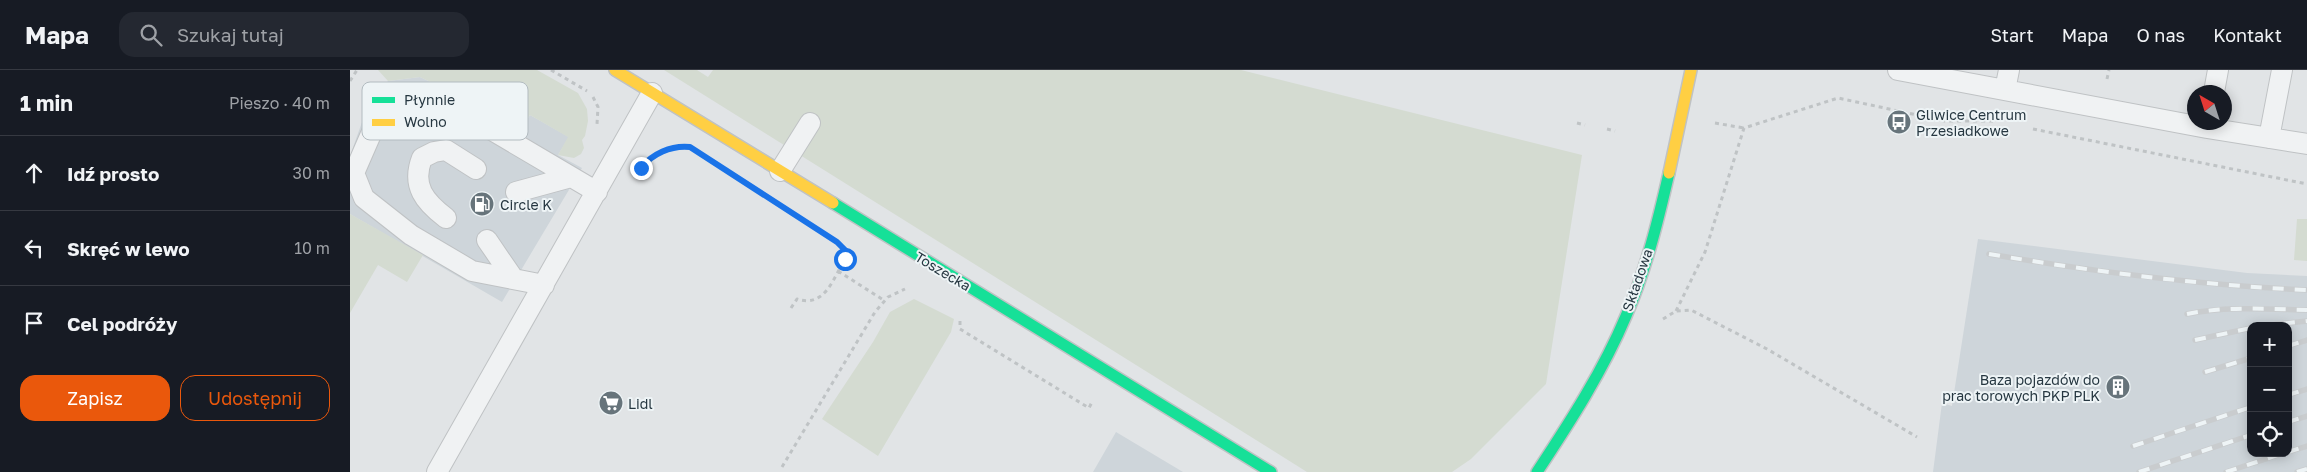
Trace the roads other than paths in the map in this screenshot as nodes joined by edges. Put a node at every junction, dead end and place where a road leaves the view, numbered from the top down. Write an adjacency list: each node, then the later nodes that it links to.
1 (615, 70): 10 (street, Toszecka)
2 (1691, 70): 29 (street, Składowa)
3 (1898, 70): 7 (lane)
4 (2009, 70): 9 (lane)
5 (2218, 70): 8 (lane)
6 (2282, 70): 14 (lane)
7 (1944, 74): 9 (lane)
8 (2215, 85)
9 (2006, 90): 11 (lane)
10 (652, 93): 19 (street, Toszecka); 22 (lane)
11 (2187, 121)
12 (810, 123): 19 (lane)
13 (2231, 130): 14 (lane)
14 (2269, 138): 17 (lane)
15 (368, 140): 25 (lane)
16 (508, 140): 20 (lane)
17 (2307, 144)
18 (476, 169): 23 (lane)
19 (780, 171): 28 (street, Toszecka)
20 (571, 177): 21 (lane); 22 (lane)
21 (516, 192)
22 (597, 192): 26 (lane)
23 (446, 218)
24 (487, 240): 25 (lane)
25 (513, 278): 26 (lane)
26 (544, 284): 27 (lane)
27 (437, 472)
28 (1272, 472)
29 (1537, 472)

